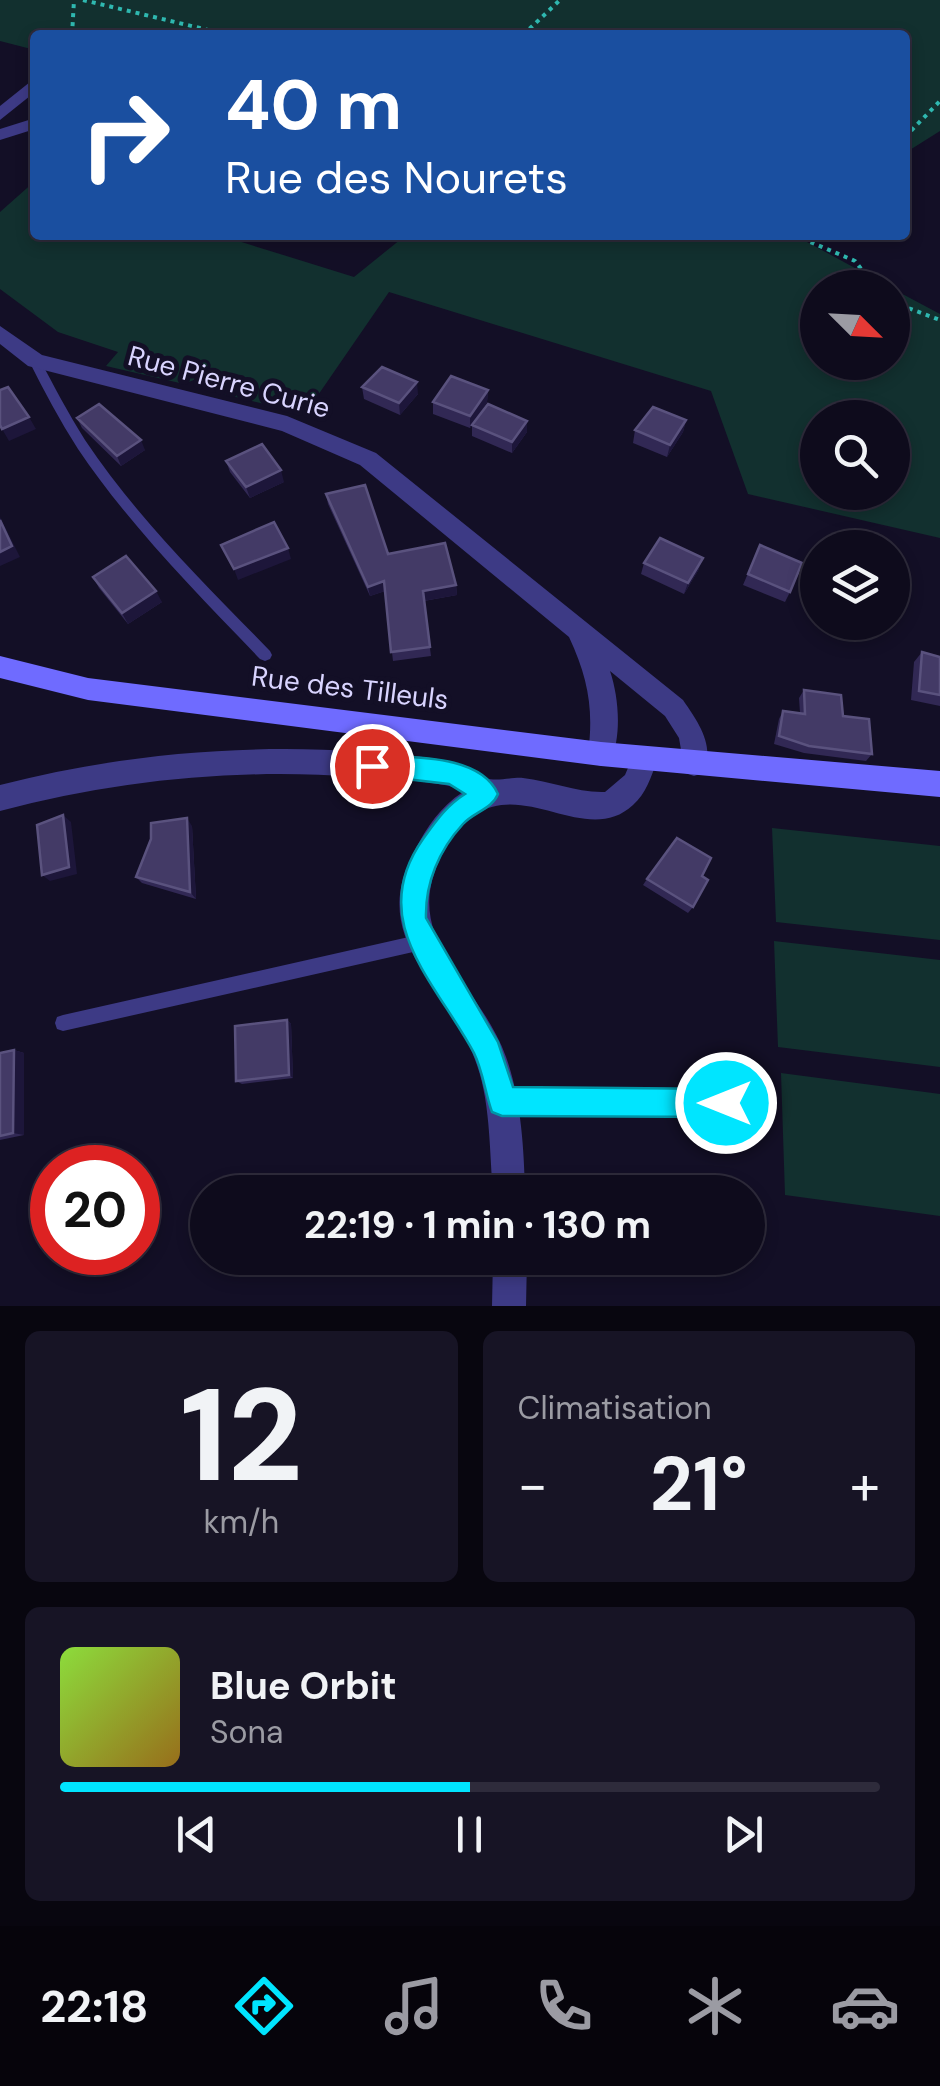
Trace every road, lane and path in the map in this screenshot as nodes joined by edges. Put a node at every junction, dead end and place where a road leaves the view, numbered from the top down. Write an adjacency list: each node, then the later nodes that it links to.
1 (74, 0): 4 (path)
2 (83, 0): 5 (path)
3 (560, 0): 6 (path)
4 (72, 30)
5 (208, 30)
6 (529, 30)
7 (30, 87): 9 (street)
8 (940, 101): 11 (path)
9 (0, 114)
10 (30, 125): 12 (street)
11 (910, 132)
12 (0, 134)
13 (806, 240): 14 (path)
14 (862, 270)
15 (910, 309): 16 (path)
16 (940, 320)
17 (0, 333): 18 (street, Rue Pierre Curie)
18 (35, 361): 19 (street, Rue Pierre Curie); 20 (lane)
19 (572, 625): 22 (street, Rue Pierre Curie); 24 (street, Rue Pierre Curie)
20 (265, 655)
21 (0, 668): 22 (street, Rue des Tilleuls)
22 (601, 754): 23 (street, Rue des Tilleuls)
23 (645, 758): 24 (street, Rue des Tilleuls); 26 (street)
24 (694, 764): 25 (street, Rue des Tilleuls)
25 (940, 784)
26 (486, 794): 27 (street); 28 (street)
27 (0, 798)
28 (422, 942): 29 (lane); 30 (street)
29 (63, 1022)
30 (502, 1102): 31 (lane); 32 (street)
31 (763, 1103)
32 (508, 1175)
33 (510, 1275): 34 (street)
34 (509, 1306)

